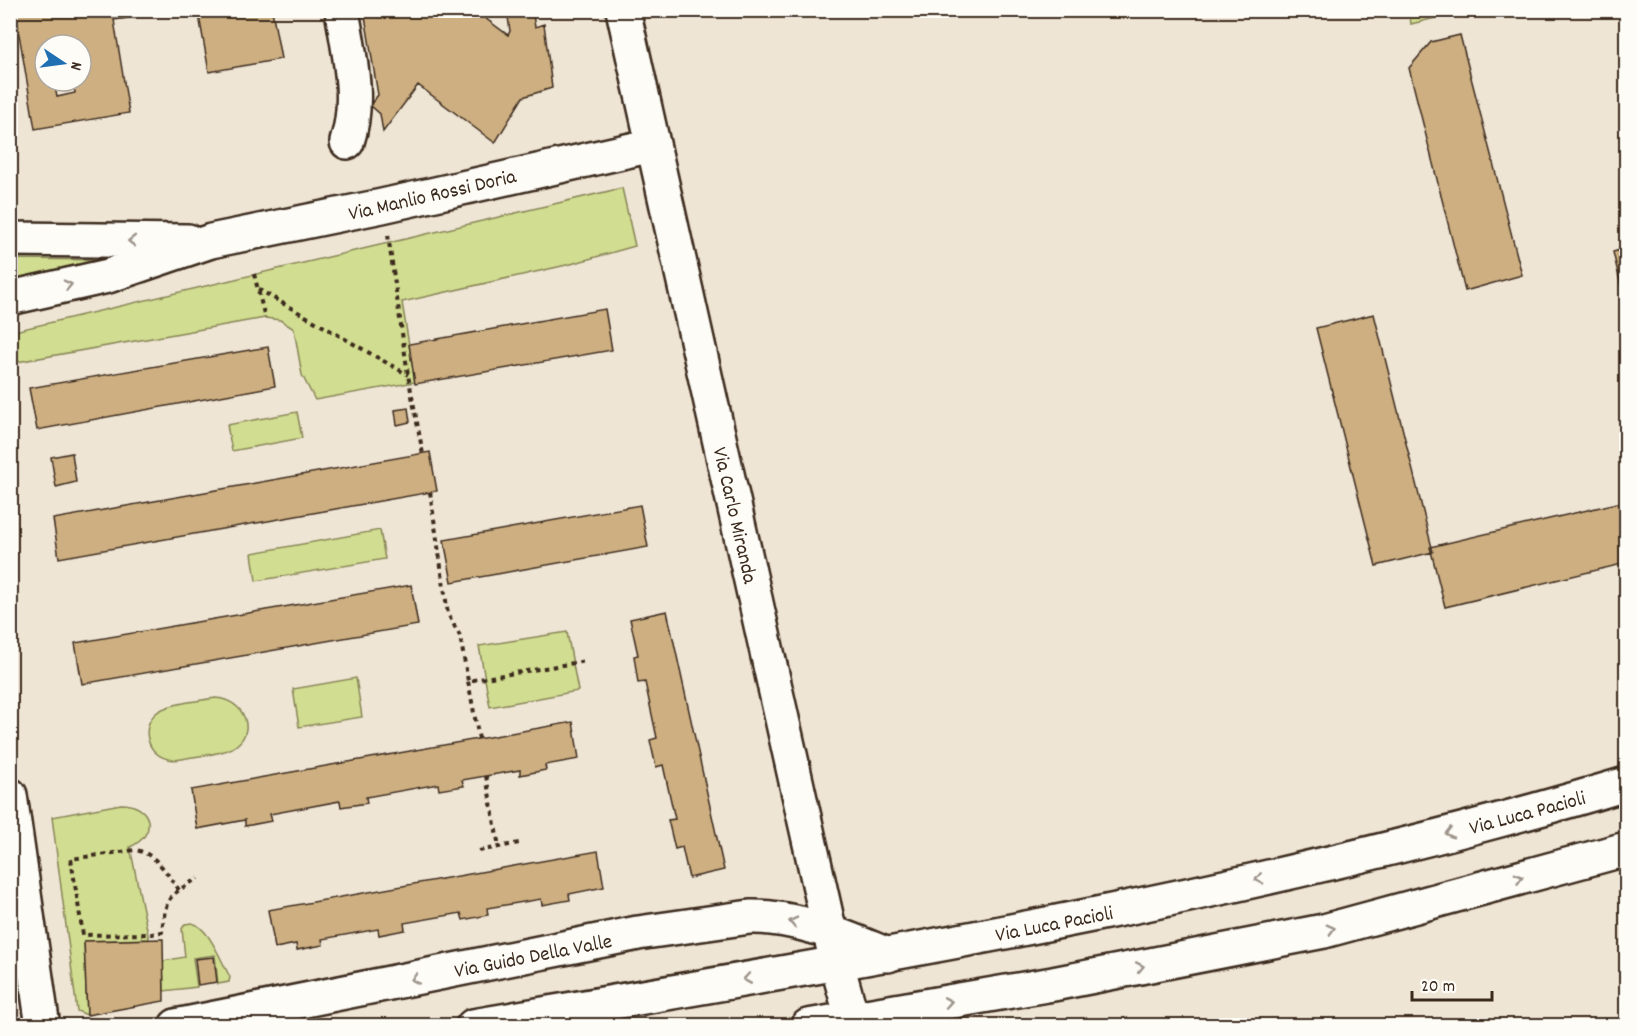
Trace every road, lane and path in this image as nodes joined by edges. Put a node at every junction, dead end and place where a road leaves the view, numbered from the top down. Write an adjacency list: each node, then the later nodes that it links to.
1 (342, 10): 3 (street)
2 (623, 10): 4 (street, Via Carlo Miranda)
3 (347, 142)
4 (653, 145): 5 (street, Via Manlio Rossi Doria); 27 (street, Via Carlo Miranda)
5 (382, 206): 7 (street, Via Manlio Rossi Doria); 12 (path)
6 (10, 239): 7 (street, Via Manlio Rossi Doria, one-way to 6)
7 (211, 241): 10 (street, Via Manlio Rossi Doria, one-way to 7)
8 (254, 274): 9 (path)
9 (258, 289): 11 (path); 12 (path)
10 (10, 298)
11 (265, 318)
12 (408, 375): 13 (path)
13 (423, 454)
14 (430, 492): 16 (path)
15 (586, 661): 16 (path)
16 (468, 681): 17 (path)
17 (479, 739)
18 (486, 776): 22 (path)
19 (1626, 784): 28 (street, Via Luca Pacioli, one-way to 28)
20 (10, 795): 31 (street)
21 (519, 843): 22 (path)
22 (499, 847): 24 (path)
23 (1626, 849): 30 (street, one-way to 23)
24 (479, 851)
25 (198, 878): 26 (path)
26 (179, 890): 26 (path)
27 (830, 932): 28 (street, Via Guido Della Valle); 29 (street, Via Carlo Miranda); 32 (street, Via Guido Della Valle, one-way to 32)
28 (888, 955): 29 (street, Via Luca Pacioli)
29 (837, 964): 30 (street, Via Carlo Miranda); 33 (street, Via Luca Pacioli, one-way to 33)
30 (852, 1018): 34 (street)
31 (42, 1020)
32 (176, 1026)
33 (473, 1026)
34 (808, 1026)

